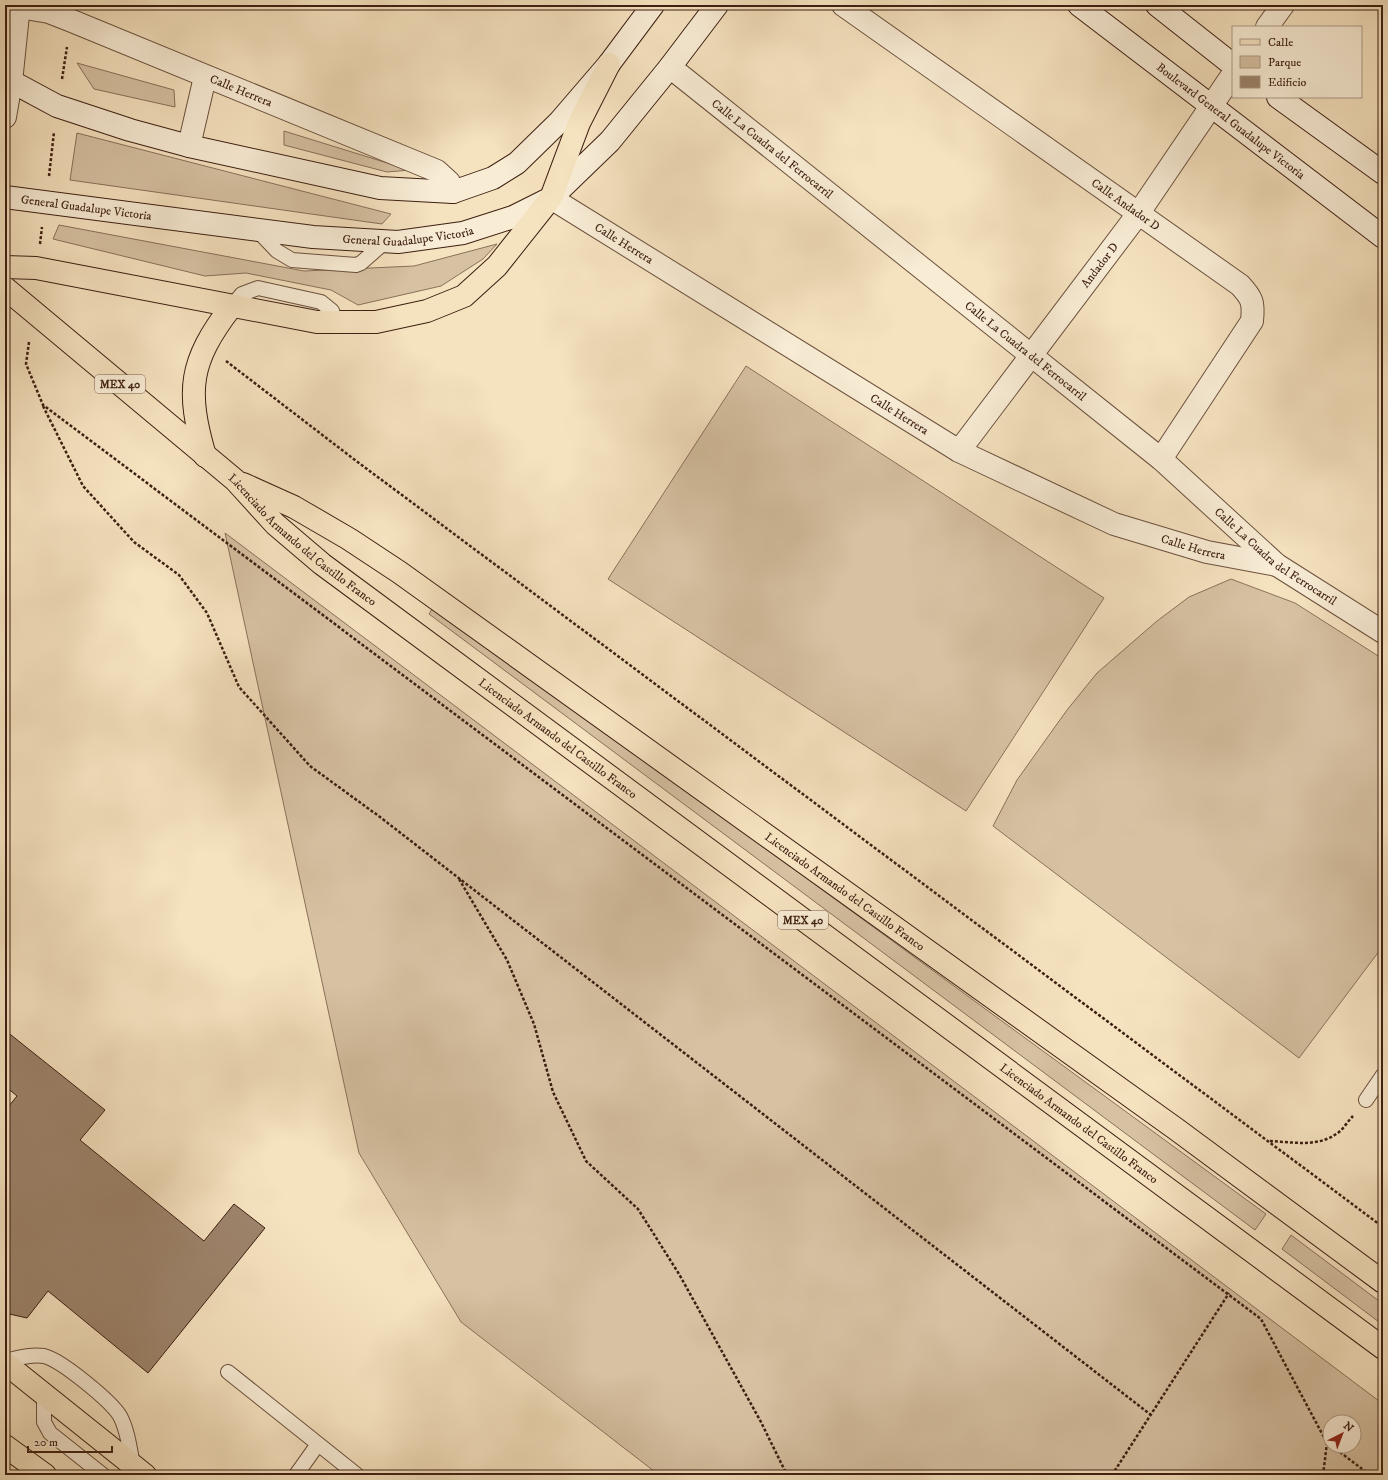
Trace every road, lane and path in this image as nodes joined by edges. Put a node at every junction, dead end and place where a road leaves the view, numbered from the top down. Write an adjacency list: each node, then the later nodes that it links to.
1 (653, 5): 9 (street)
2 (717, 5): 11 (street, General Guadalupe Victoria)
3 (843, 5): 23 (street, Calle Andador D)
4 (1079, 5): 16 (street, Boulevard General Guadalupe Victoria)
5 (1157, 5): 10 (street)
6 (1283, 5): 8 (street)
7 (19, 6): 13 (street, Calle Herrera); 14 (street)
8 (1268, 26)
9 (609, 64): 20 (street); 22 (main road)
10 (1232, 64)
11 (670, 67): 22 (street, General Guadalupe Victoria); 29 (street, Calle La Cuadra del Ferrocarril)
12 (1232, 76): 16 (street, Andador D)
13 (205, 77): 18 (street); 20 (street, Calle Herrera)
14 (8, 80): 17 (street); 18 (street)
15 (1279, 98): 19 (street)
16 (1213, 106): 23 (street, Andador D); 24 (street, Boulevard General Guadalupe Victoria)
17 (5, 117)
18 (190, 146): 20 (street)
19 (1383, 173)
20 (453, 192)
21 (5, 197): 22 (street, General Guadalupe Victoria)
22 (551, 198): 27 (main road); 31 (street, Calle Herrera)
23 (1138, 214): 29 (street, Andador D); 33 (street, Calle Andador D)
24 (1383, 237)
25 (5, 267): 27 (main road)
26 (5, 288): 32 (main road, MEX 40)
27 (231, 307): 28 (main road)
28 (206, 344): 32 (main road); 40 (path)
29 (1031, 355): 31 (street, Andador D); 33 (street, Calle La Cuadra del Ferrocarril)
30 (43, 405): 37 (path)
31 (959, 451): 35 (street, Calle Herrera)
32 (205, 456): 34 (main road, MEX 40)
33 (1160, 459): 35 (street, Calle La Cuadra del Ferrocarril)
34 (235, 480): 42 (main road, Licenciado Armando del Castillo Franco); 44 (main road, Licenciado Armando del Castillo Franco / MEX 40)
35 (1277, 565): 36 (street, Calle La Cuadra del Ferrocarril)
36 (1383, 632)
37 (458, 877): 48 (path); 58 (path)
38 (1383, 1074): 39 (lane)
39 (1366, 1100): 40 (path)
40 (1270, 1141): 41 (path)
41 (1383, 1227)
42 (1383, 1282)
43 (1229, 1293): 48 (path)
44 (1383, 1348)
45 (5, 1362): 47 (main road); 53 (lane)
46 (228, 1372): 49 (lane)
47 (44, 1394): 53 (main road); 55 (lane)
48 (1151, 1415): 59 (path)
49 (318, 1444): 56 (lane); 57 (lane)
50 (5, 1446): 54 (main road)
51 (1326, 1454): 60 (path)
52 (1342, 1454): 61 (path)
53 (139, 1471)
54 (45, 1475)
55 (103, 1475)
56 (296, 1475)
57 (357, 1475)
58 (787, 1475)
59 (1112, 1475)
60 (1323, 1475)
61 (1370, 1475)

